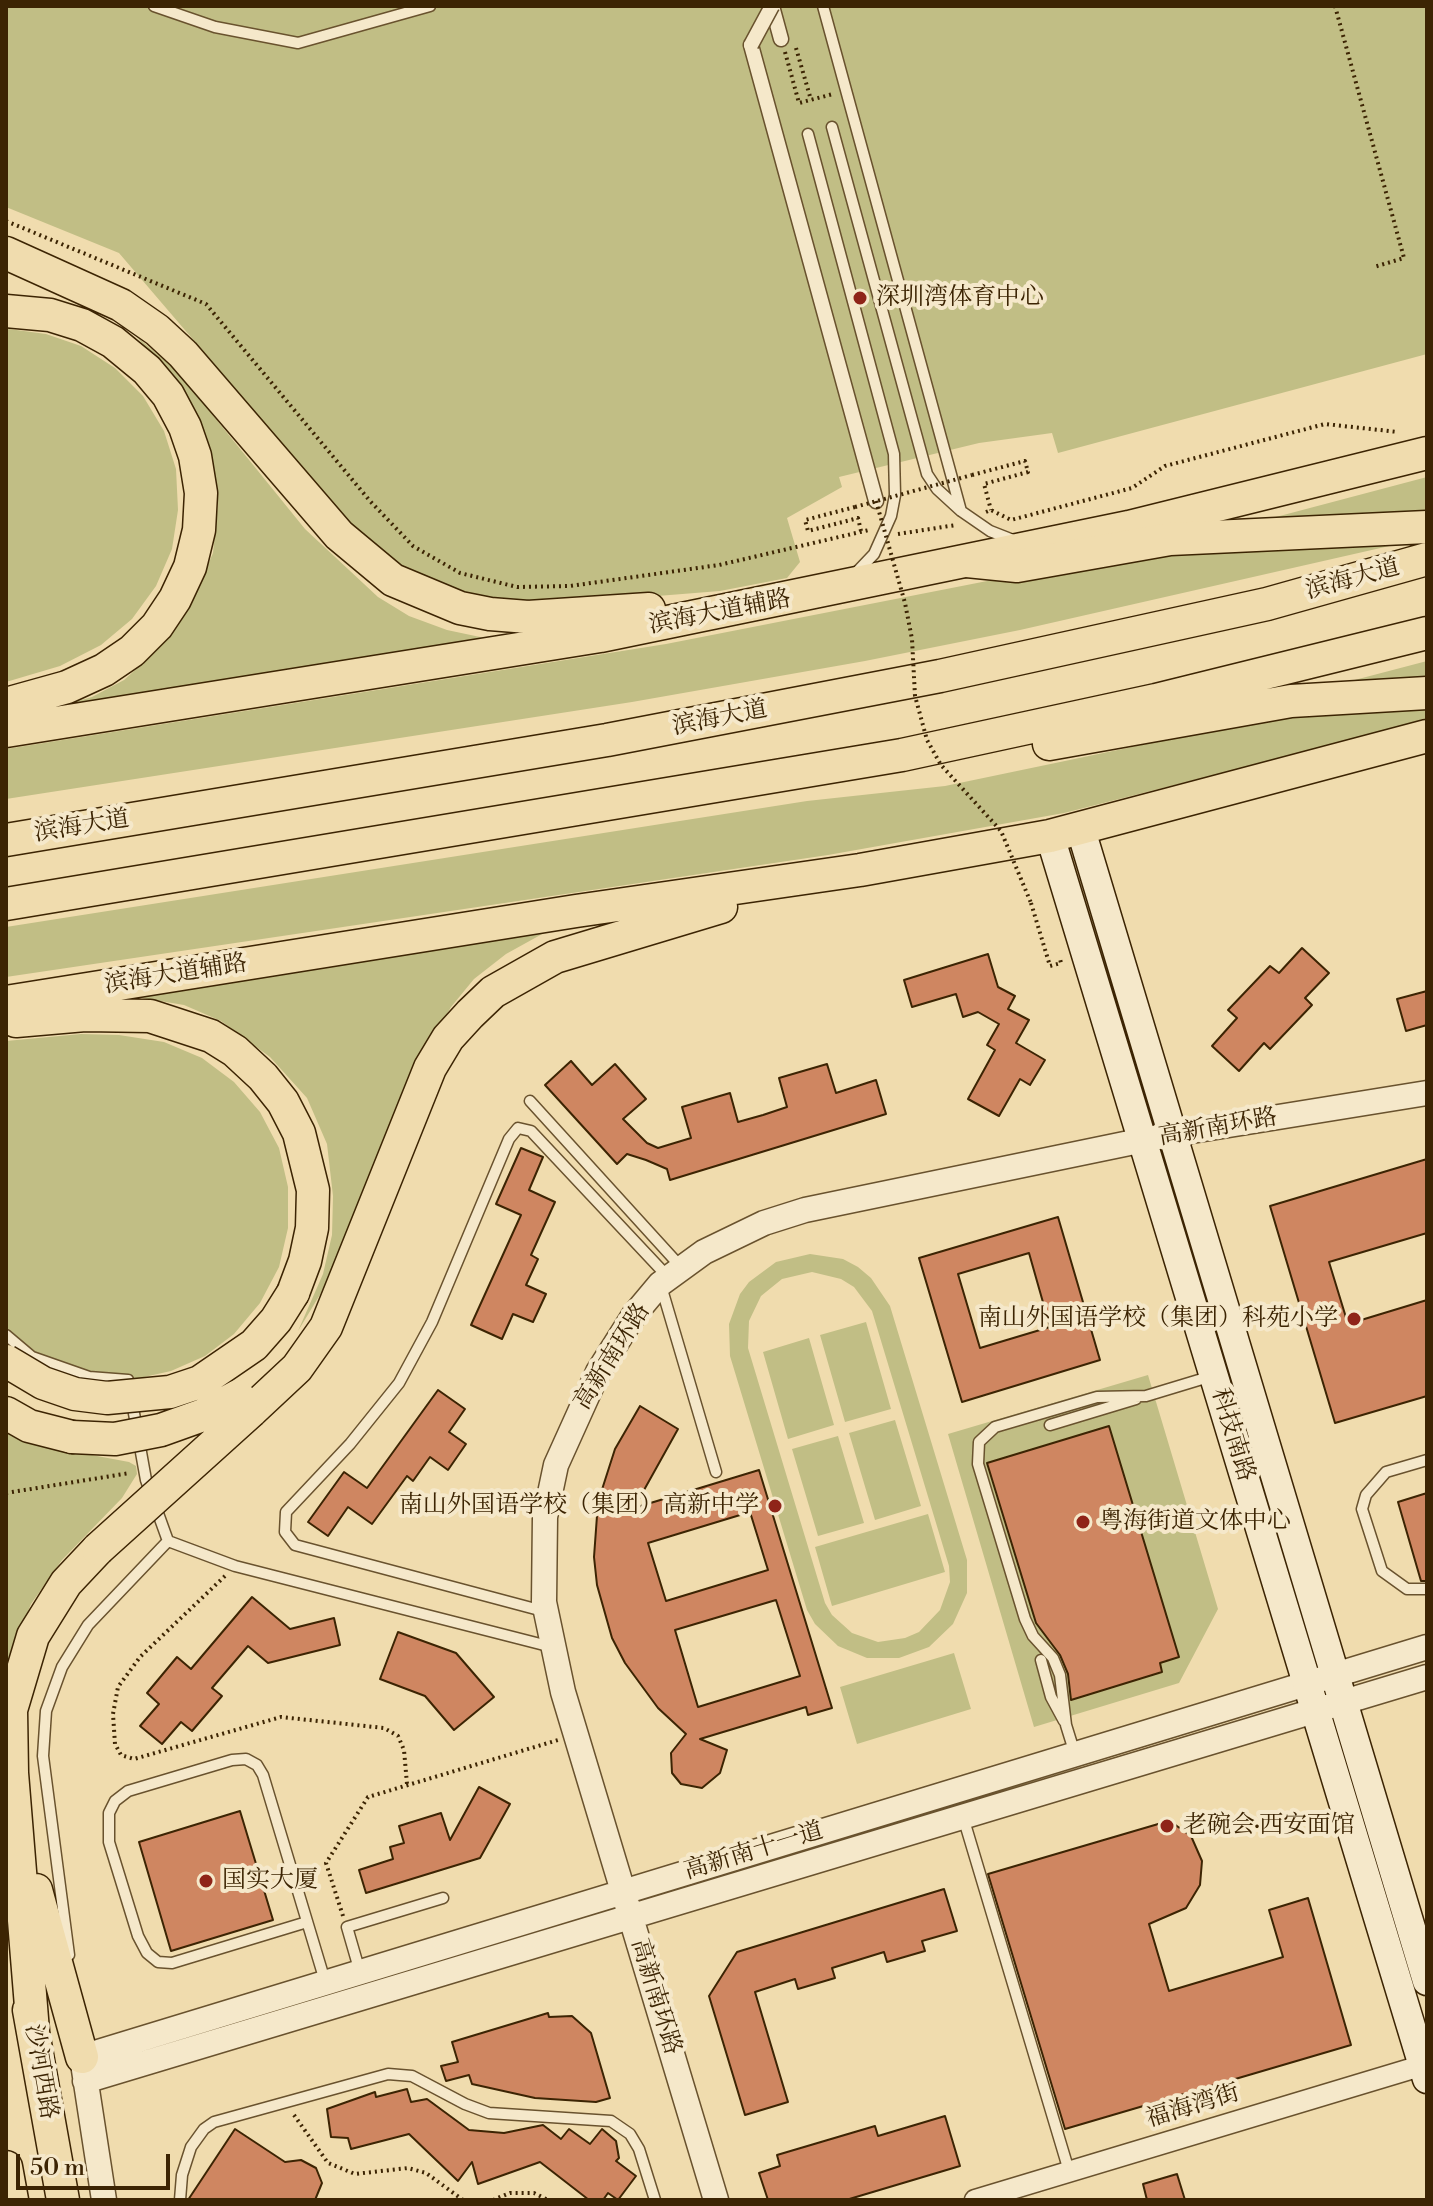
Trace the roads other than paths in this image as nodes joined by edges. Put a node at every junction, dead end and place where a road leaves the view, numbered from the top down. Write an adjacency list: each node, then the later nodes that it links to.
1 (154, 6): 2 (lane)
2 (430, 6)
3 (772, 6): 5 (street); 13 (street, bridge)
4 (823, 6): 14 (lane)
5 (788, 40)
6 (832, 127): 14 (lane)
7 (808, 134): 19 (lane)
8 (6, 253): 10 (main road)
9 (6, 278): 10 (main road)
10 (83, 289): 20 (main road)
11 (6, 311): 23 (main road)
12 (1427, 453): 16 (main road, 滨海大道辅路)
13 (876, 501)
14 (961, 511): 16 (lane)
15 (1427, 527): 18 (main road)
16 (1038, 546): 18 (main road, 滨海大道辅路)
17 (1427, 559): 28 (main road, 滨海大道)
18 (967, 561): 19 (main road, 滨海大道辅路)
19 (837, 589): 20 (main road, 滨海大道辅路)
20 (804, 596): 24 (main road, 滨海大道辅路)
21 (1427, 633): 26 (main road)
22 (1427, 693): 26 (main road)
23 (6, 704)
24 (6, 731)
25 (1427, 736): 27 (main road, 滨海大道辅路)
26 (902, 755): 30 (main road)
27 (1066, 833): 29 (main road, 滨海大道辅路); 35 (main road, 科技南路); 36 (main road, 科技南路)
28 (6, 840)
29 (860, 870): 31 (main road, 滨海大道辅路); 42 (main road)
30 (6, 904)
31 (6, 1002)
32 (6, 1022): 39 (main road, bridge)
33 (1427, 1093): 35 (street, 高新南环路)
34 (530, 1101): 37 (lane)
35 (1173, 1134): 36 (street, 高新南环路); 53 (main road, 科技南路)
36 (1143, 1141): 37 (street, 高新南环路); 40 (main road, 科技南路)
37 (670, 1276): 46 (lane); 49 (street, 高新南环路); 49 (lane)
38 (6, 1335): 47 (lane)
39 (6, 1361)
40 (1214, 1376): 41 (lane); 55 (main road, 科技南路)
41 (1146, 1396): 44 (lane); 58 (lane)
42 (245, 1404): 43 (main road, bridge); 60 (main road, bridge)
43 (6, 1413)
44 (1050, 1425)
45 (1427, 1460): 48 (lane)
46 (716, 1472)
47 (168, 1541): 50 (lane); 71 (lane)
48 (1427, 1589)
49 (546, 1611): 50 (street, 高新南环路)
50 (552, 1647): 62 (street, 高新南环路)
51 (1427, 1647): 53 (street, 高新南十一道)
52 (1041, 1660): 58 (lane)
53 (1335, 1675): 55 (street, 高新南十一道); 56 (main road, 科技南路)
54 (1427, 1677): 56 (street, 高新南十一道)
55 (1307, 1683): 57 (main road, 科技南路); 59 (street, 高新南十一道)
56 (1343, 1702): 57 (street, 高新南十一道); 68 (main road, 科技南路)
57 (1315, 1711): 61 (street, 高新南十一道); 72 (main road, 科技南路)
58 (1066, 1725): 59 (lane)
59 (1075, 1754): 62 (street, 高新南十一道)
60 (12, 1773): 70 (main road); 71 (main road)
61 (963, 1817): 65 (street, 高新南十一道); 74 (lane)
62 (623, 1892): 65 (street, 高新南环路); 67 (street, 高新南十一道)
63 (6, 1897): 70 (main road, 沙河西路)
64 (443, 1898): 67 (lane)
65 (631, 1916): 71 (street, 高新南十一道); 80 (street, 高新南环路)
66 (307, 1922): 66 (lane); 69 (lane)
67 (360, 1972): 69 (street, 高新南十一道)
68 (1427, 1981)
69 (326, 1983): 71 (street, 高新南十一道)
70 (33, 2031): 76 (main road, 沙河西路)
71 (83, 2069): 77 (street)
72 (1426, 2070): 74 (street, 福海湾街)
73 (6, 2167): 75 (main road)
74 (1069, 2171): 81 (street, 福海湾街)
75 (12, 2200)
76 (63, 2200)
77 (104, 2200)
78 (180, 2200): 79 (lane)
79 (655, 2200)
80 (716, 2200)
81 (975, 2200)

